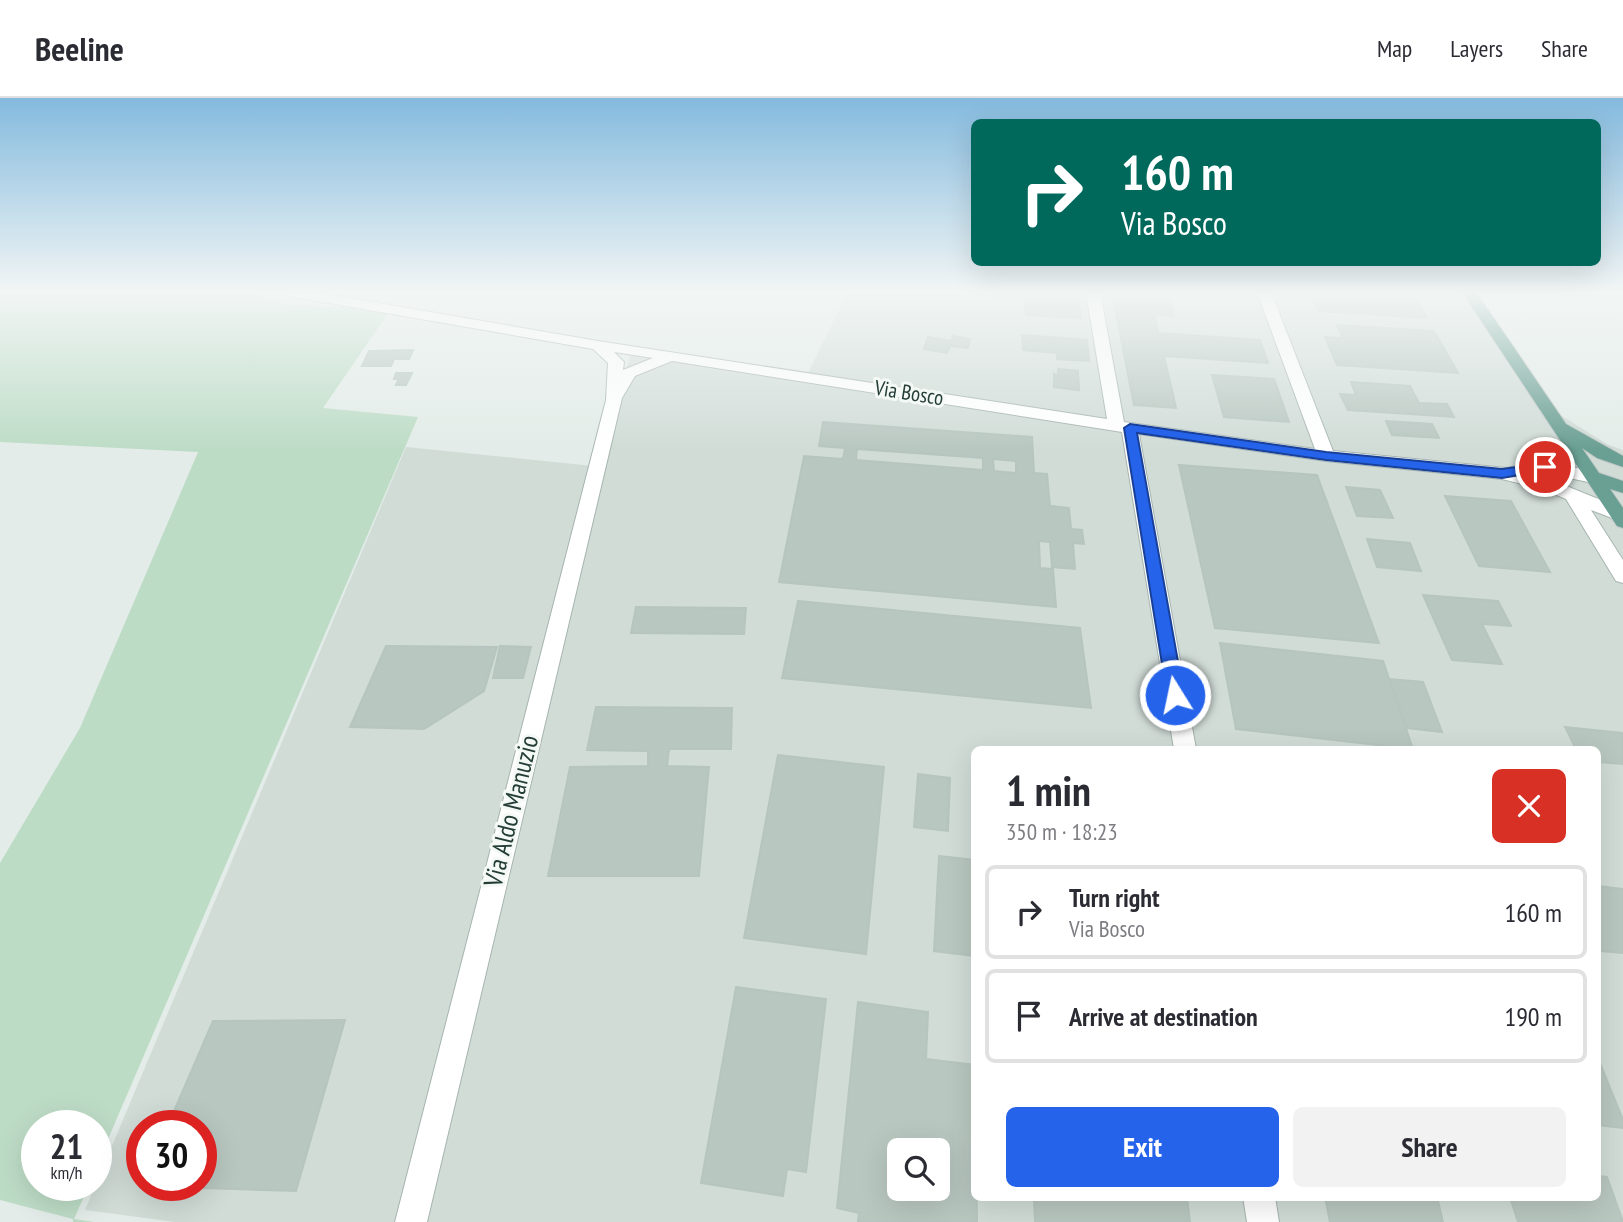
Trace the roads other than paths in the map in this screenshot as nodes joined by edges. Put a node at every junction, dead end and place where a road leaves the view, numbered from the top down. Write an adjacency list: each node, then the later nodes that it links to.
1 (595, 344): 5 (street, Via Bosco)
2 (1105, 344): 12 (street)
3 (1284, 344): 14 (street)
4 (1504, 344): 11 (main road)
5 (598, 345): 6 (street, Via Bosco); 8 (street)
6 (635, 351): 7 (street, Via Bosco); 8 (street); 9 (street)
7 (670, 356): 9 (street, Via Aldo Manuzio); 12 (street, Via Bosco)
8 (616, 362): 10 (street, Via Aldo Manuzio)
9 (646, 366): 10 (street, Via Aldo Manuzio)
10 (614, 400): 25 (street, Via Aldo Manuzio)
11 (1558, 424): 13 (main road); 15 (main road)
12 (1123, 427): 14 (street, Via Bosco); 23 (street)
13 (1573, 447): 17 (street); 18 (main road)
14 (1326, 456): 17 (street, Via Bosco)
15 (1623, 462)
16 (1623, 471): 18 (main road)
17 (1546, 476): 18 (street, Via Bosco); 20 (street, Via Bosco)
18 (1597, 483): 19 (main road); 21 (main road)
19 (1623, 487)
20 (1572, 494): 21 (street, Via Bosco); 22 (street)
21 (1621, 515)
22 (1623, 576)
23 (1184, 746)
24 (1260, 1201): 26 (street)
25 (411, 1222)
26 (1263, 1222)

